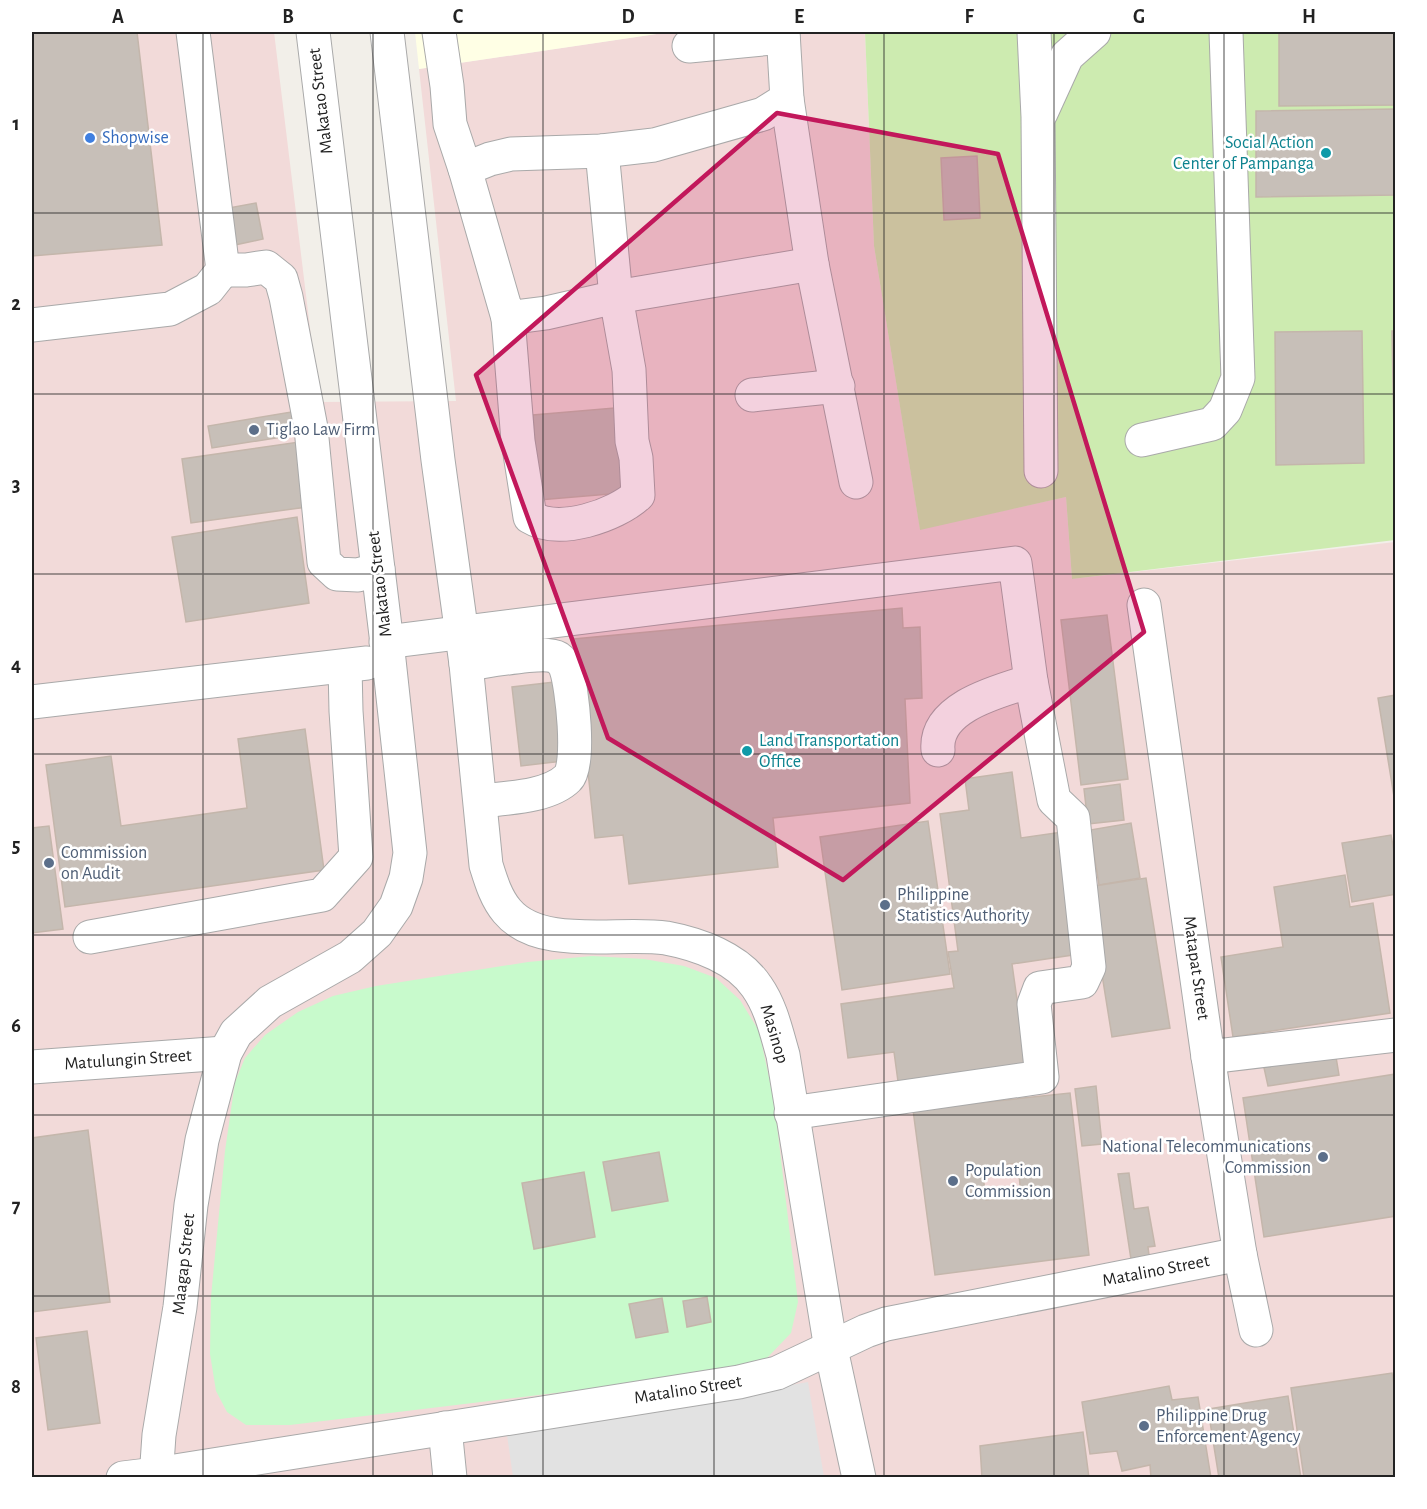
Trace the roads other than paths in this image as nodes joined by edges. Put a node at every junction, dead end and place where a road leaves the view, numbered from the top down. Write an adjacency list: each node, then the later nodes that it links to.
1 (193, 32): 15 (street)
2 (313, 32): 24 (street, Makatao Street)
3 (387, 32): 26 (street)
4 (439, 32): 13 (street)
5 (1034, 32): 11 (street)
6 (1094, 32): 11 (street)
7 (1226, 32): 21 (street)
8 (783, 34): 9 (street); 10 (street)
9 (689, 46)
10 (787, 99): 12 (street); 14 (street)
11 (1038, 117): 22 (street)
12 (602, 151): 13 (street); 16 (street)
13 (465, 169): 17 (street)
14 (812, 264): 16 (street); 19 (street)
15 (223, 270): 18 (street); 24 (street)
16 (616, 297): 17 (street); 17 (street)
17 (508, 318)
18 (32, 325)
19 (838, 386): 20 (street); 23 (street)
20 (752, 395)
21 (1142, 440)
22 (1041, 471)
23 (856, 482)
24 (378, 569): 27 (street, Makatao Street)
25 (1144, 605): 36 (street, Matapat Street)
26 (464, 649): 27 (street); 29 (street); 32 (street); 32 (street)
27 (388, 651): 28 (street); 35 (street, Makatao Street)
28 (345, 666): 30 (street); 33 (street)
29 (1031, 681): 31 (street); 38 (street)
30 (32, 702)
31 (938, 750)
32 (481, 801): 38 (street, Masinop)
33 (90, 937)
34 (1395, 1035): 36 (street)
35 (225, 1053): 37 (street, Matulungin Street); 43 (street, Maagap Street)
36 (1208, 1057): 39 (street, Matapat Street)
37 (32, 1067)
38 (791, 1113): 41 (street, Masinop)
39 (1240, 1254): 40 (street, Matapat Street); 41 (street, Matalino Street)
40 (1256, 1330)
41 (831, 1349): 42 (street, Matalino Street); 46 (street, Masinop)
42 (445, 1428): 43 (street, Matalino Street); 45 (street)
43 (156, 1476): 44 (street, Matalino Street)
44 (123, 1478)
45 (450, 1478)
46 (859, 1478)

